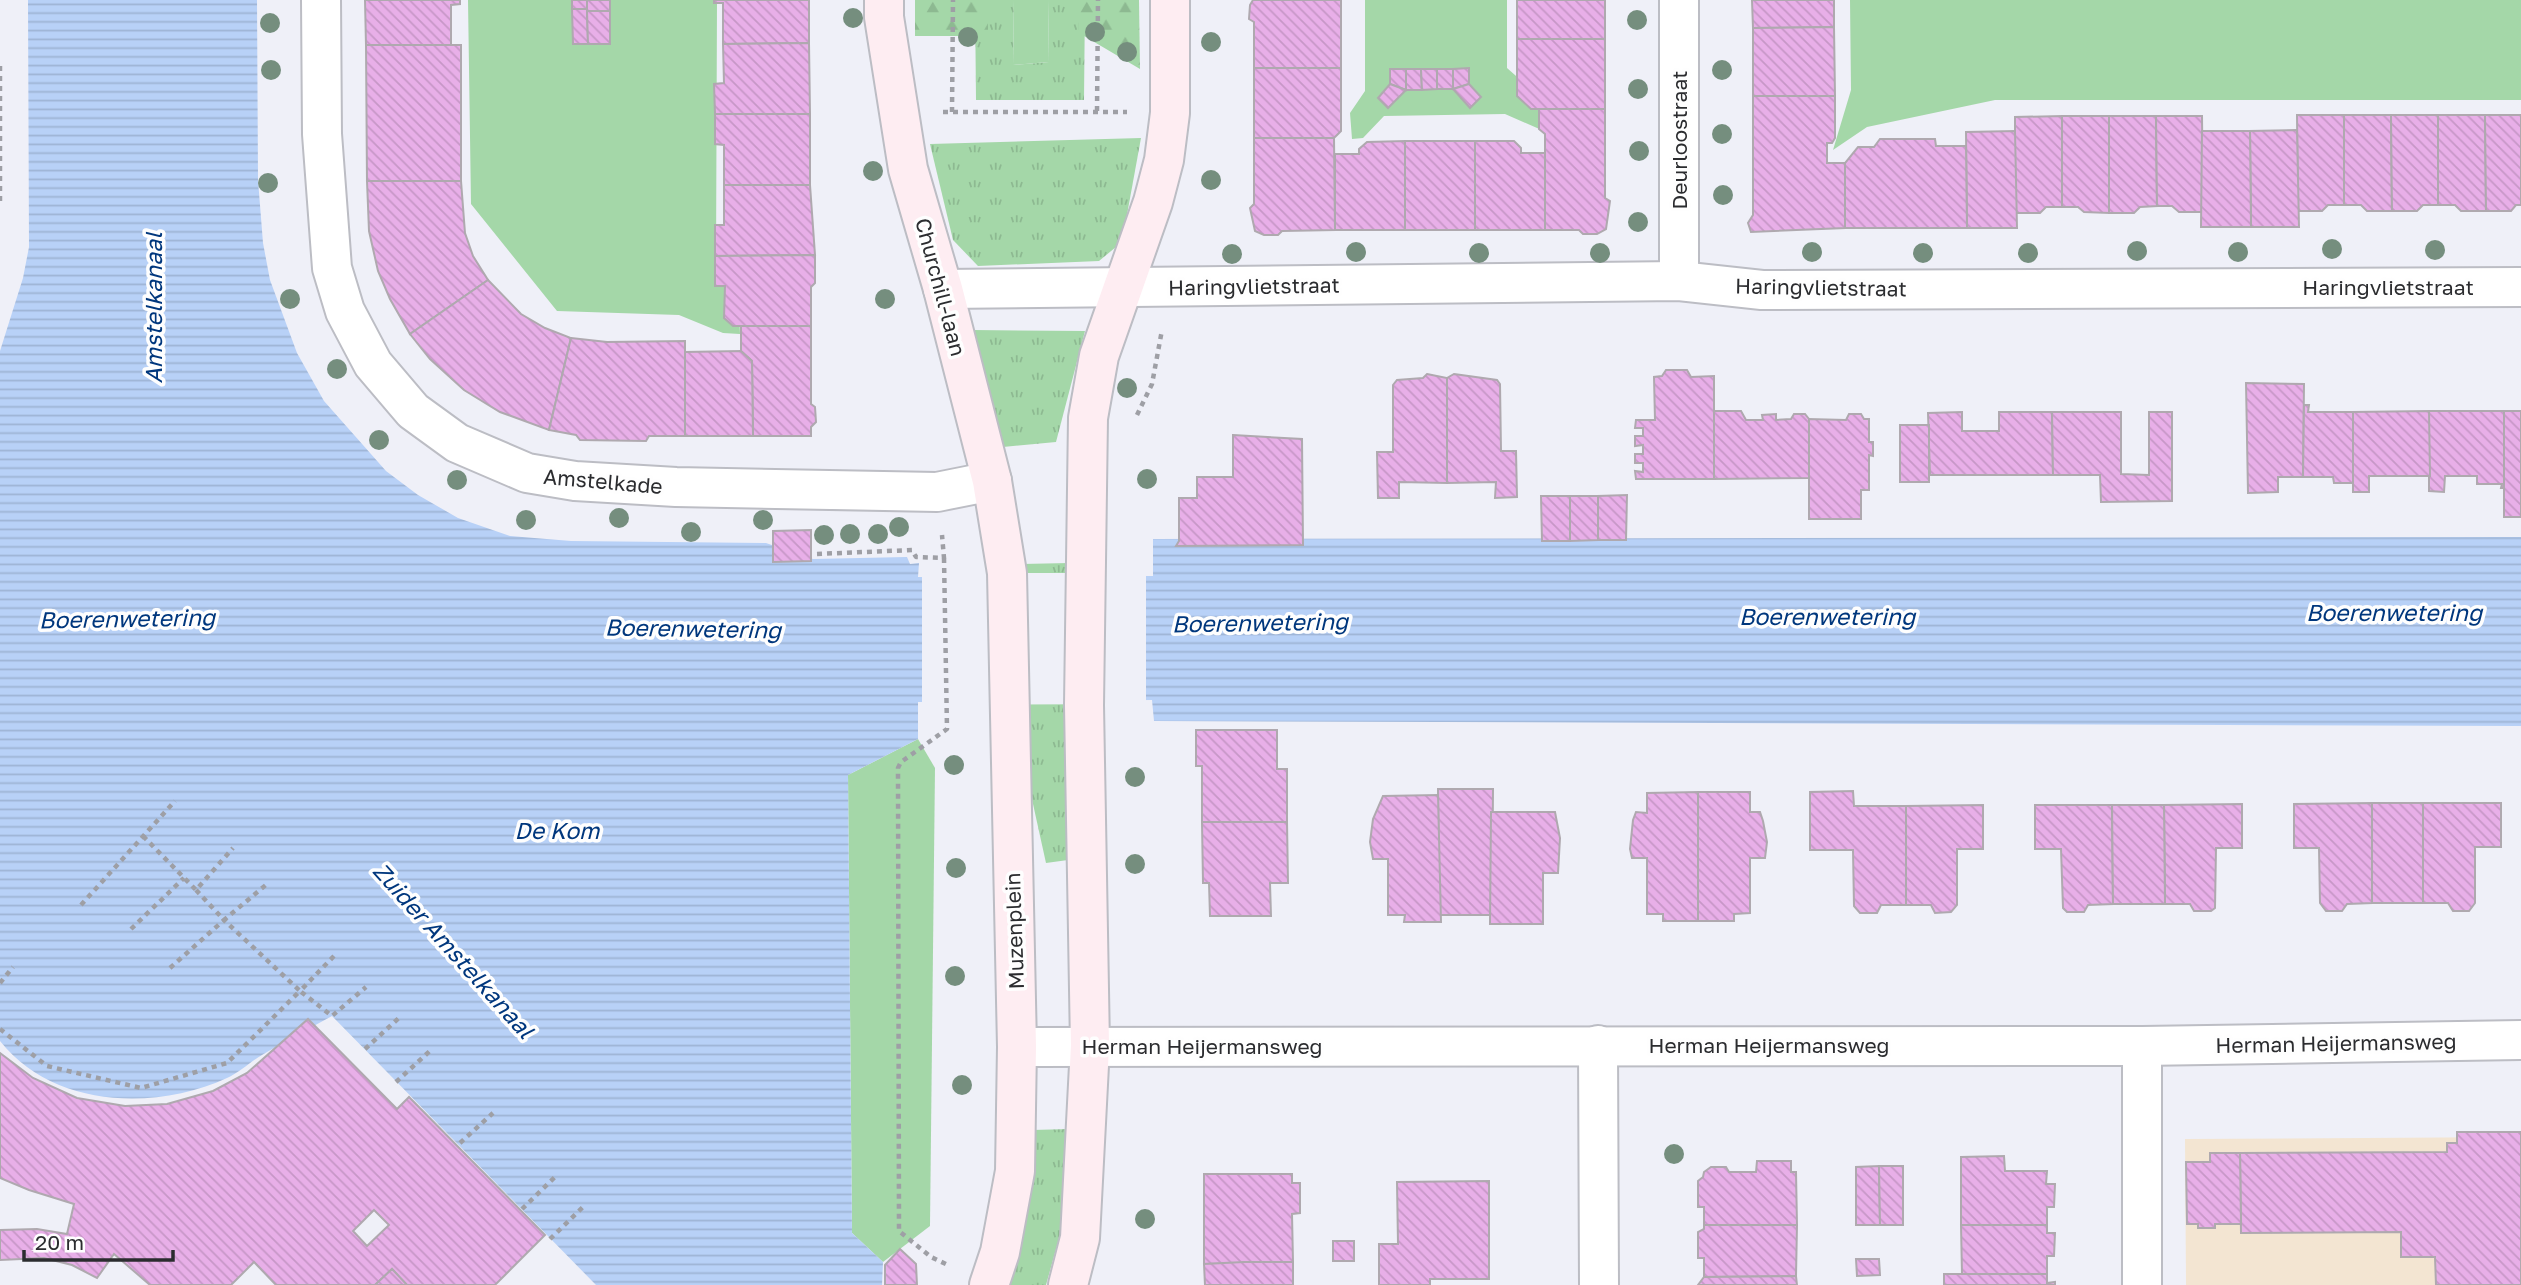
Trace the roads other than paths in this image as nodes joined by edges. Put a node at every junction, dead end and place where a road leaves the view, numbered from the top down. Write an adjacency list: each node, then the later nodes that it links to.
1 (321, 0): 9 (street, Amstelkade)
2 (884, 0): 8 (street, Churchill-laan)
3 (1170, 0): 7 (street)
4 (1679, 0): 5 (street, Deurloostraat)
5 (1679, 281): 6 (street, Haringvlietstraat); 7 (street, Haringvlietstraat)
6 (2521, 287)
7 (1121, 288): 8 (street, Haringvlietstraat); 13 (street)
8 (943, 289): 9 (street, Churchill-laan)
9 (992, 481): 10 (street, Churchill-laan)
10 (1007, 573): 15 (street, Muzenplein)
11 (2521, 1040): 14 (street, Herman Heijermansweg)
12 (1598, 1045): 13 (street, Herman Heijermansweg); 14 (street, Herman Heijermansweg); 18 (street)
13 (1090, 1046): 15 (street, Herman Heijermansweg); 17 (street)
14 (2142, 1046): 19 (street)
15 (1017, 1047): 16 (street, Muzenplein)
16 (989, 1285)
17 (1068, 1285)
18 (1599, 1285)
19 (2142, 1285)

